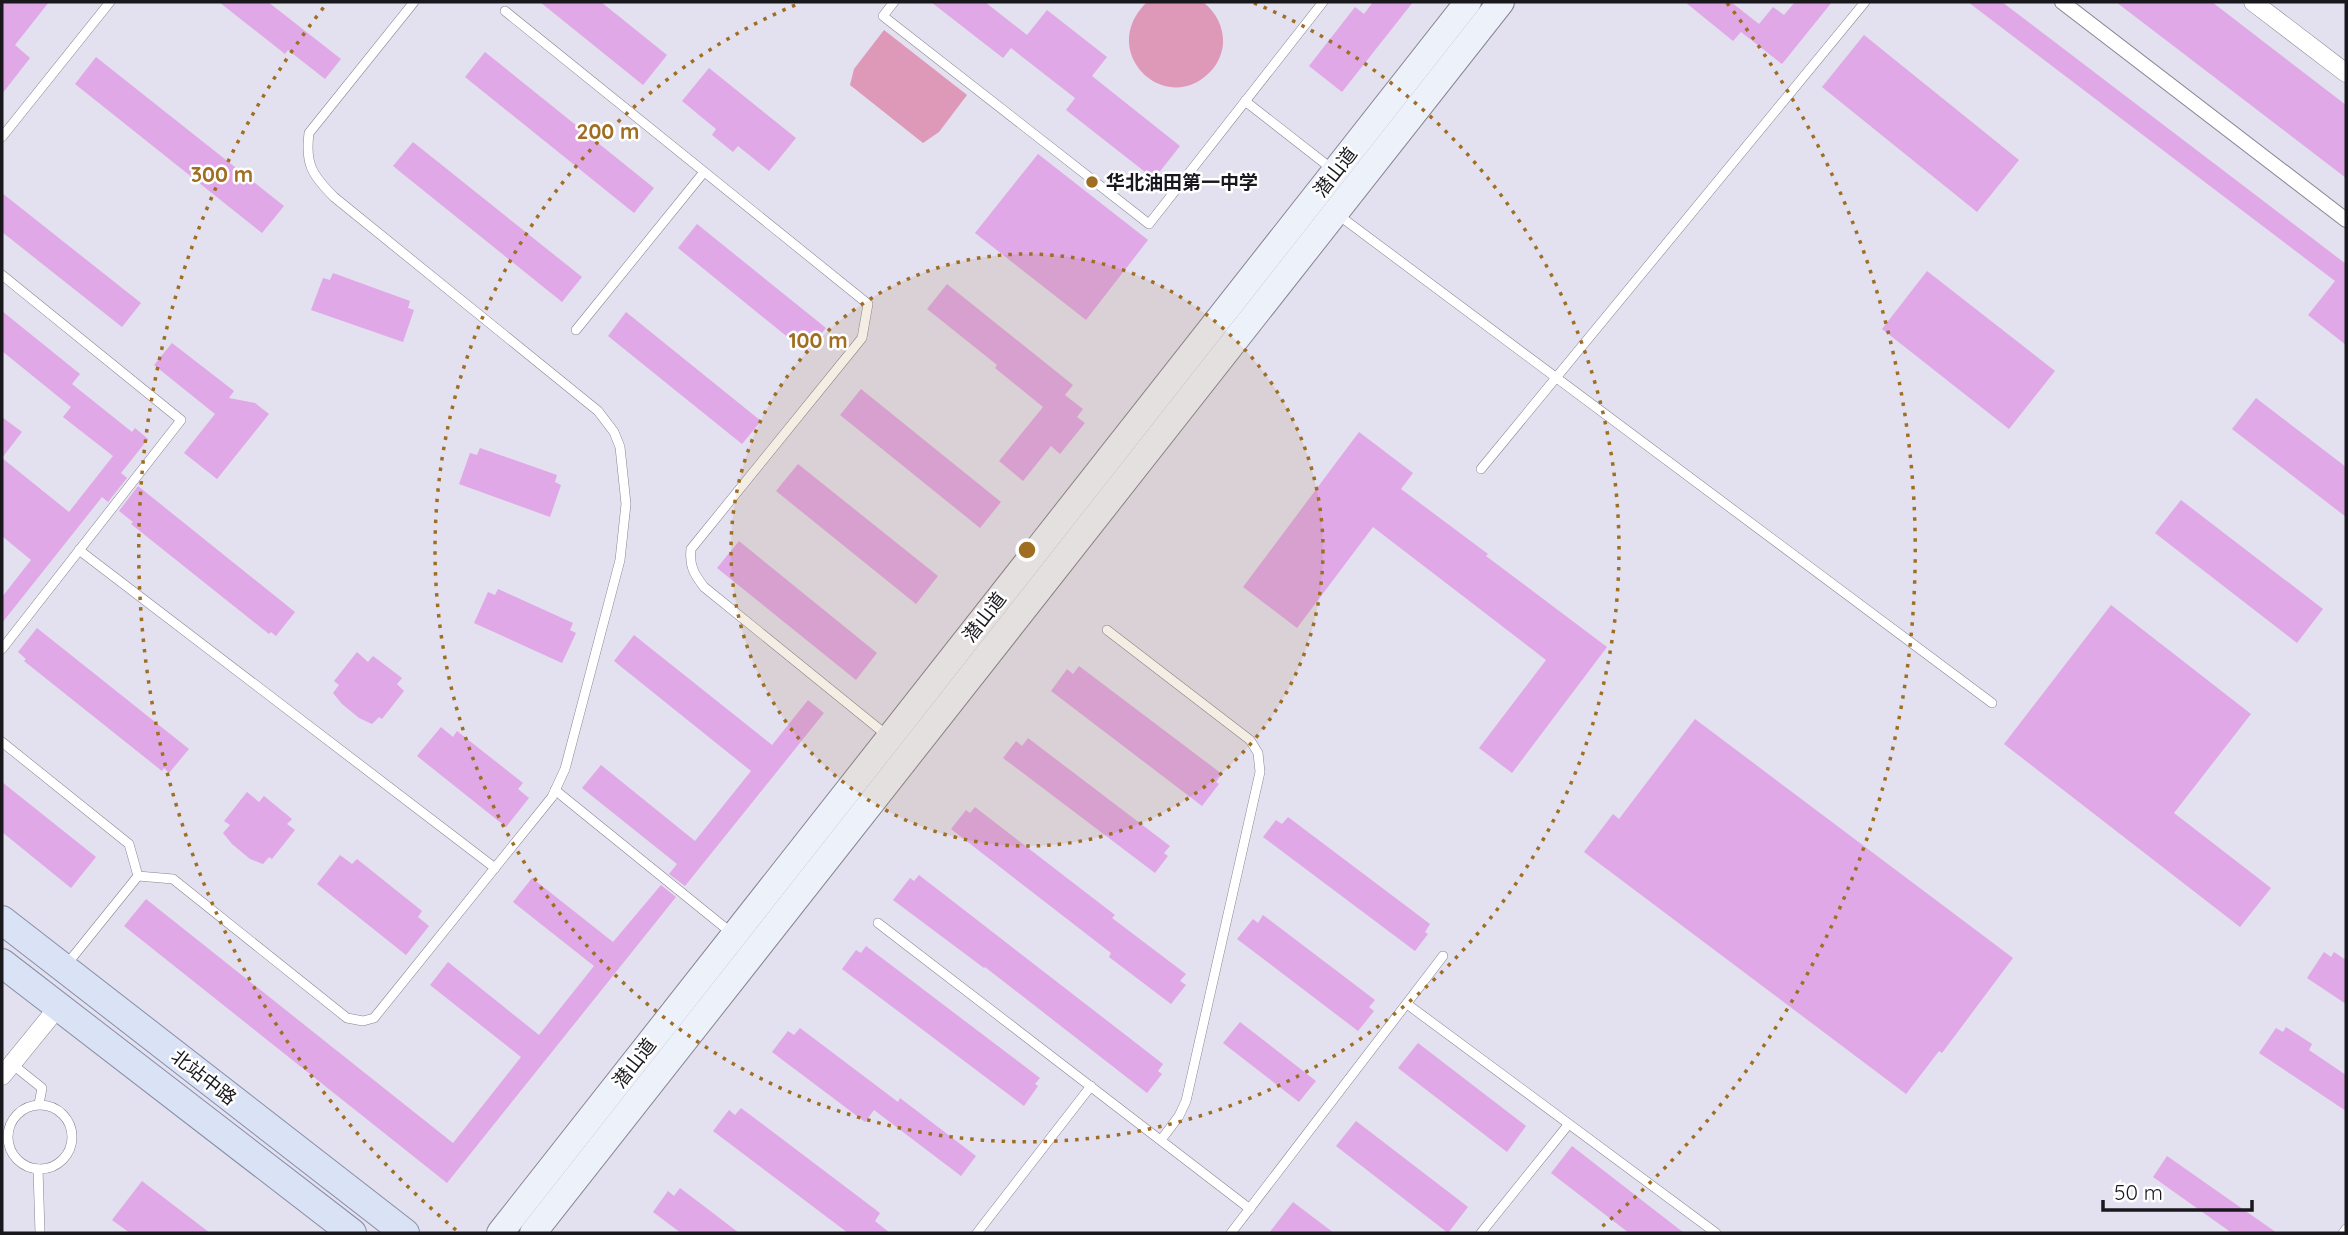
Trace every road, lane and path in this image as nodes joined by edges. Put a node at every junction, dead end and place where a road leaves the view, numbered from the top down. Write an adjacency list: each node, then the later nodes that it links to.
1 (110, 2): 13 (lane)
2 (414, 2): 28 (lane)
3 (894, 2): 12 (lane)
4 (1323, 2): 12 (lane)
5 (1468, 2): 14 (main road, 潜山道)
6 (1502, 2): 16 (main road, 潜山道)
7 (1865, 2): 20 (lane)
8 (2062, 2): 17 (street)
9 (2253, 2): 11 (street)
10 (505, 11): 15 (lane)
11 (2346, 73)
12 (1245, 101): 14 (lane)
13 (2, 137)
14 (1335, 171): 26 (main road, 潜山道)
15 (704, 172): 19 (lane); 26 (lane)
16 (1335, 213): 20 (lane); 51 (main road, 潜山道)
17 (2346, 220)
18 (2, 275): 22 (lane)
19 (576, 330)
20 (1557, 378): 21 (lane); 25 (lane)
21 (1481, 469)
22 (79, 550): 24 (lane); 29 (lane)
23 (1107, 630): 43 (lane)
24 (2, 649)
25 (1992, 703)
26 (890, 738): 33 (main road, 潜山道)
27 (2, 742): 30 (lane)
28 (555, 790): 29 (lane); 33 (lane)
29 (495, 868): 30 (lane)
30 (138, 876): 36 (lane)
31 (2, 920): 36 (main road, 北站中路)
32 (878, 923): 40 (lane)
33 (734, 935): 50 (main road, 潜山道)
34 (1443, 956): 37 (lane)
35 (2, 963): 38 (main road, 北站中路)
36 (64, 968): 49 (main road, 北站中路)
37 (1407, 1004): 42 (lane); 45 (lane)
38 (58, 1006): 39 (street); 48 (main road, 北站中路)
39 (7, 1070): 41 (lane)
40 (1091, 1086): 43 (lane); 52 (lane)
41 (39, 1104): 44 (lane); 44 (lane)
42 (1568, 1125): 54 (lane); 55 (lane)
43 (1161, 1140): 45 (lane)
44 (38, 1169): 47 (lane)
45 (1250, 1209): 53 (lane)
46 (2346, 1229): 56 (lane)
47 (40, 1233)
48 (352, 1233)
49 (405, 1233)
50 (500, 1233)
51 (533, 1233)
52 (976, 1233)
53 (1231, 1233)
54 (1481, 1233)
55 (1716, 1233)
56 (2343, 1233)

